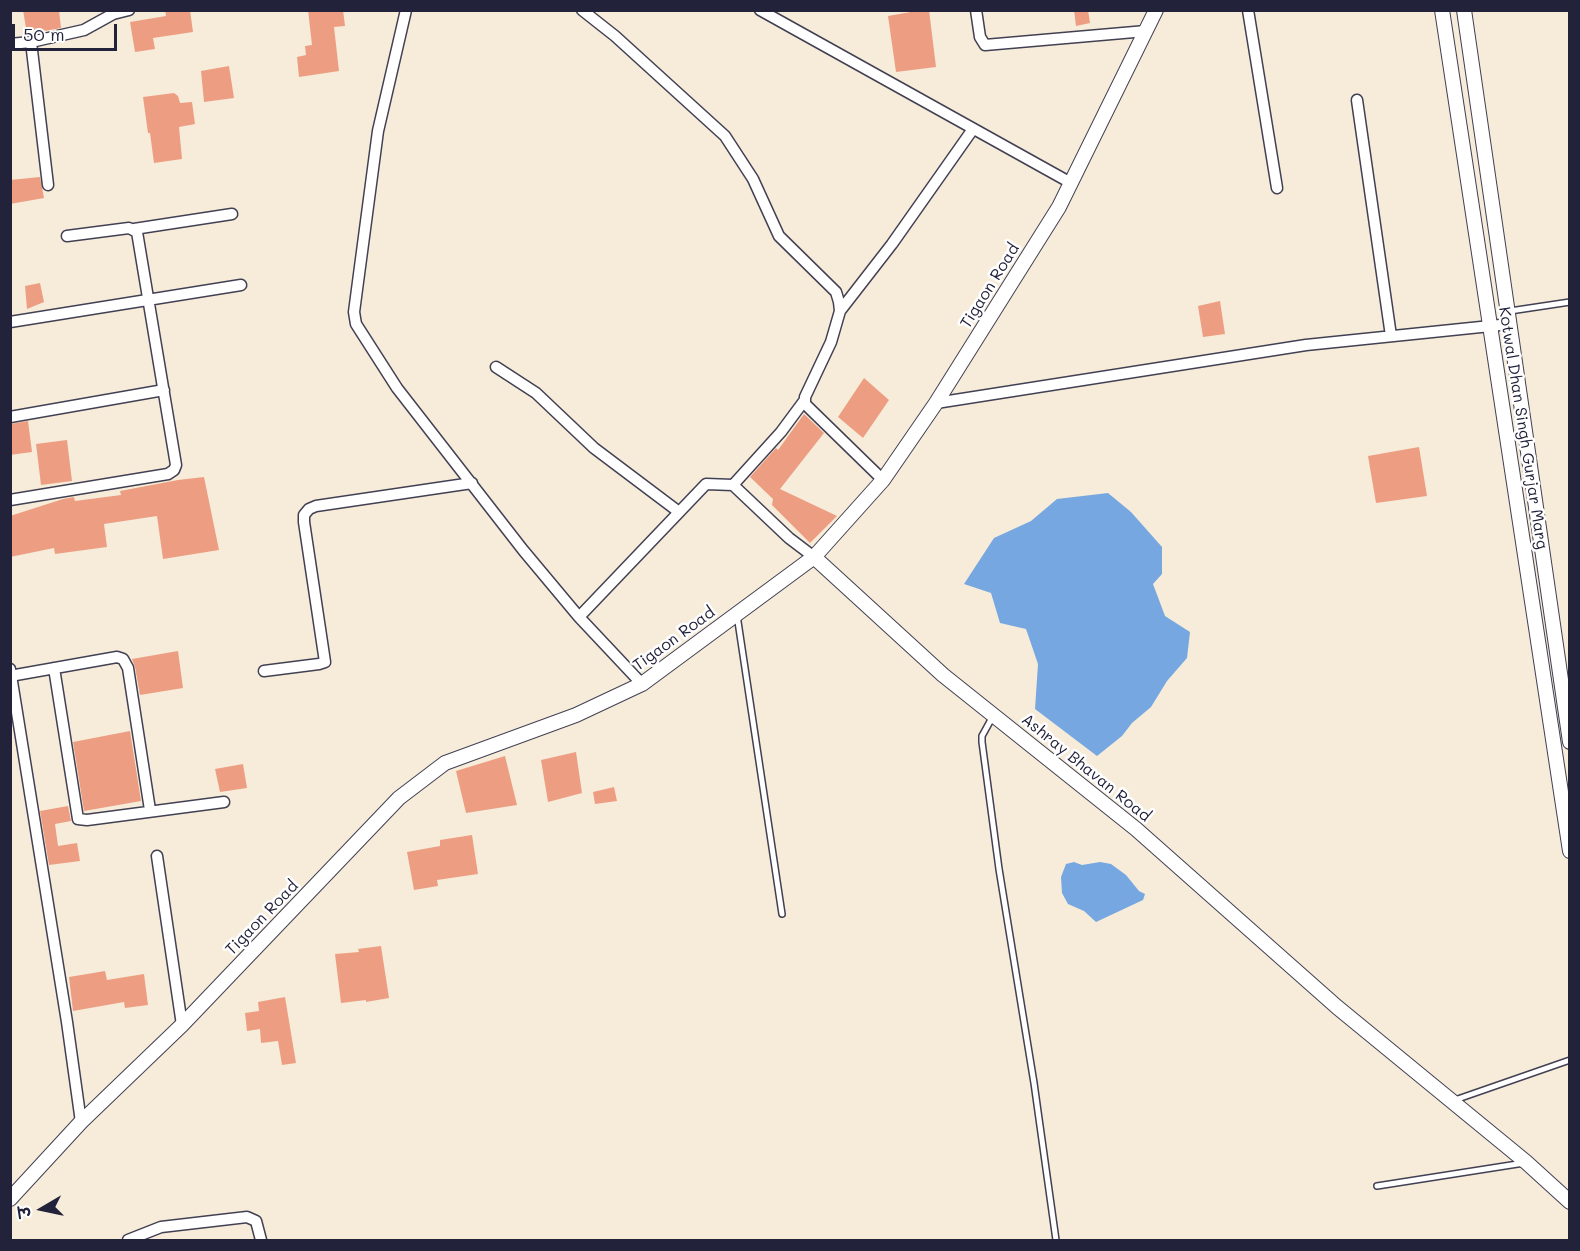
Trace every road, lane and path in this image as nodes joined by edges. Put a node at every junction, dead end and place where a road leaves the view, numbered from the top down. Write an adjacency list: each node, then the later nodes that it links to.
1 (129, 10): 11 (street)
2 (406, 10): 35 (street)
3 (582, 10): 24 (street)
4 (760, 10): 14 (street)
5 (976, 10): 10 (street)
6 (1156, 10): 10 (street, Tigaon Road)
7 (1248, 10): 17 (street)
8 (1442, 10): 27 (street, Kotwal Dhan Singh Gurjar Marg)
9 (1464, 10): 25 (street, Kotwal Dhan Singh Gurjar Marg)
10 (1146, 31): 15 (street, Tigaon Road)
11 (31, 42): 12 (street); 16 (street)
12 (10, 44)
13 (1357, 100): 28 (street)
14 (973, 129): 15 (street); 24 (street)
15 (1071, 183): 32 (street, Tigaon Road)
16 (48, 185)
17 (1277, 188)
18 (232, 214): 19 (street)
19 (135, 229): 20 (street); 22 (street)
20 (67, 236)
21 (241, 285): 22 (street)
22 (149, 300): 26 (street); 30 (street)
23 (1569, 302): 25 (lane)
24 (840, 311): 31 (street)
25 (1509, 318): 27 (street); 47 (street, Kotwal Dhan Singh Gurjar Marg)
26 (10, 322)
27 (1491, 326): 28 (street); 51 (street, Kotwal Dhan Singh Gurjar Marg)
28 (1390, 336): 32 (street)
29 (496, 367): 38 (street)
30 (164, 390): 33 (street); 37 (street)
31 (804, 401): 34 (street); 36 (street)
32 (936, 403): 34 (street, Tigaon Road)
33 (10, 417)
34 (883, 480): 39 (street, Tigaon Road)
35 (472, 483): 41 (street); 43 (street)
36 (733, 485): 38 (street); 39 (street)
37 (10, 500)
38 (679, 512): 41 (street)
39 (813, 557): 40 (street, Tigaon Road); 46 (street, Ashray Bhavan Road)
40 (736, 614): 45 (street, Tigaon Road); 53 (lane)
41 (579, 617): 45 (street)
42 (54, 668): 44 (street); 50 (street); 50 (street)
43 (264, 671)
44 (11, 673): 57 (street)
45 (642, 684): 54 (street, Tigaon Road)
46 (993, 715): 56 (street, Ashray Bhavan Road); 64 (lane)
47 (1568, 718): 48 (street, Kotwal Dhan Singh Gurjar Marg)
48 (1569, 742)
49 (224, 802): 50 (street)
50 (150, 810)
51 (1569, 851)
52 (158, 856): 54 (street)
53 (782, 914)
54 (182, 1026): 57 (street, Tigaon Road)
55 (1569, 1060): 56 (lane)
56 (1451, 1101): 58 (street, Ashray Bhavan Road)
57 (81, 1122): 60 (street, Tigaon Road)
58 (1526, 1162): 59 (lane); 61 (street, Ashray Bhavan Road)
59 (1377, 1186)
60 (10, 1199)
61 (1569, 1202)
62 (128, 1240): 63 (street)
63 (261, 1240)
64 (1056, 1240)

